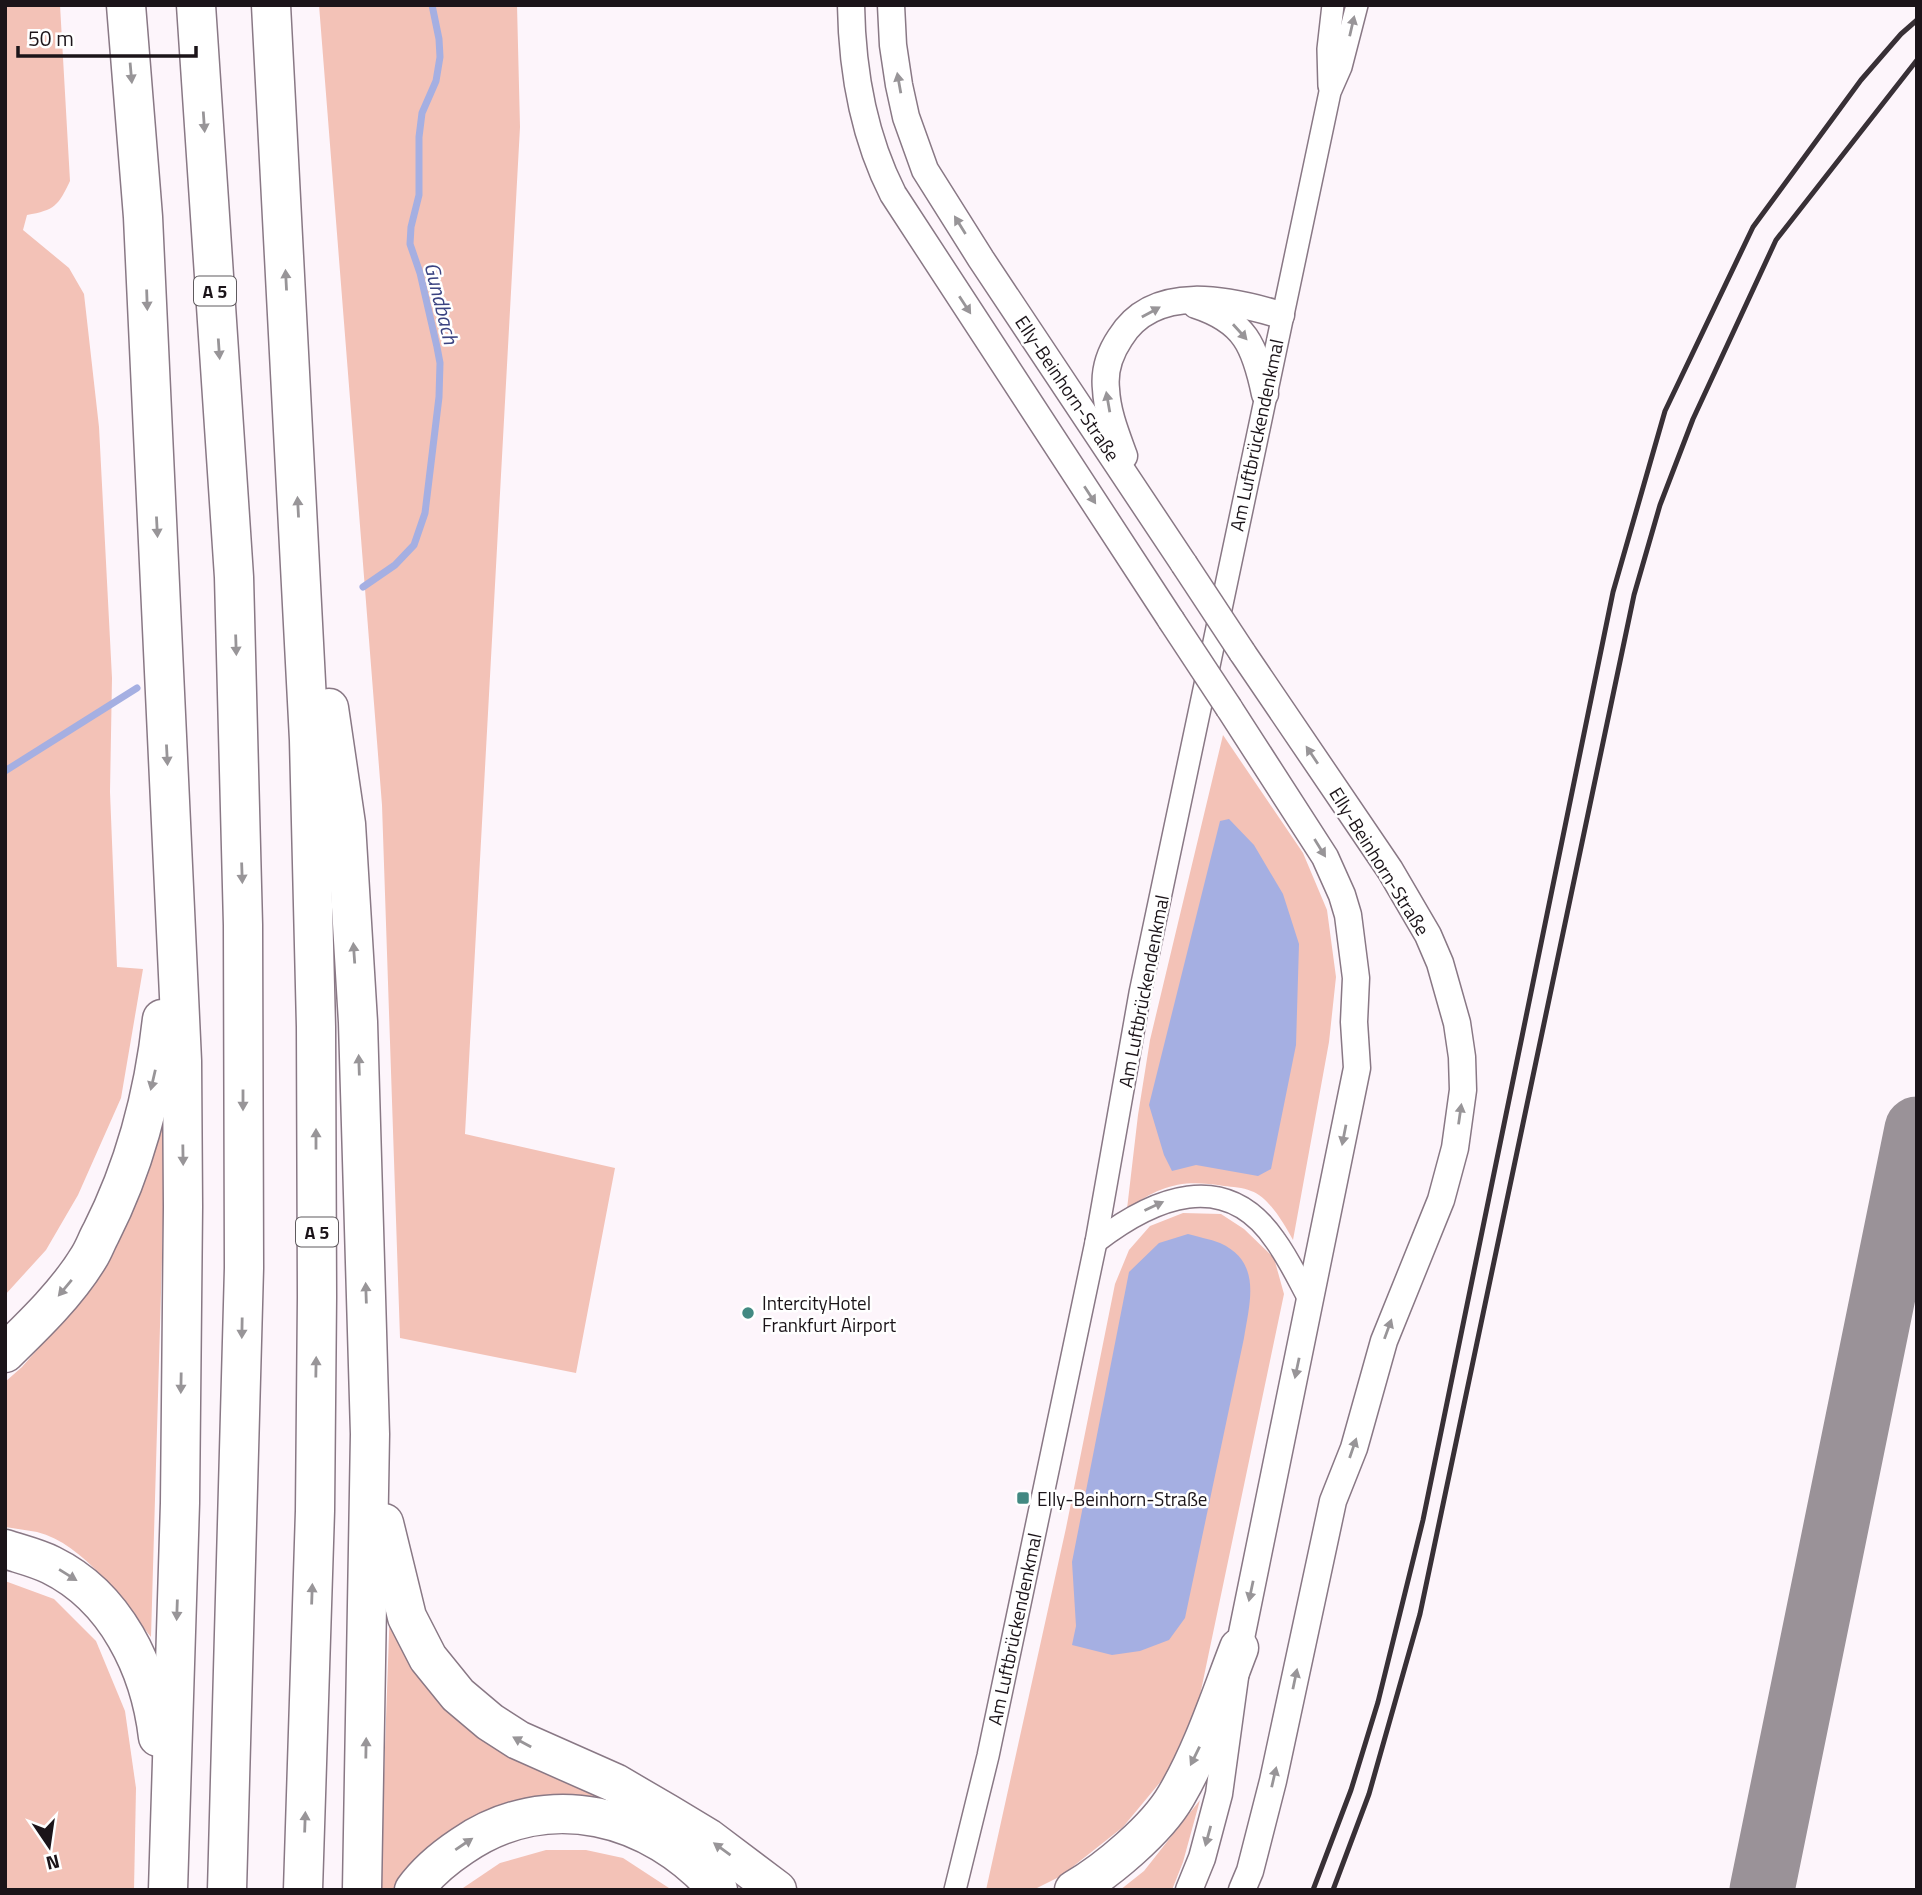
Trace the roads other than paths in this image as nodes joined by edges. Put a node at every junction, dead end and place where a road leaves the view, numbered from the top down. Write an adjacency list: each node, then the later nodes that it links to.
1 (126, 5): 14 (highway, one-way to 14)
2 (196, 5): 23 (highway, A 5, one-way to 23)
3 (271, 5): 13 (highway, A 5, one-way to 3)
4 (851, 5): 16 (street, Elly-Beinhorn-Straße, one-way to 16, bridge)
5 (891, 5): 12 (street, Elly-Beinhorn-Straße, one-way to 5)
6 (1333, 5): 8 (street, Am Luftbrückendenkmal)
7 (1357, 5): 8 (street, Am Luftbrückendenkmal, one-way to 7)
8 (1330, 92): 10 (street, Am Luftbrückendenkmal)
9 (1181, 302): 10 (street); 11 (street, one-way to 11); 12 (street, one-way to 9)
10 (1281, 315): 11 (street, Am Luftbrückendenkmal)
11 (1265, 394): 15 (street, Am Luftbrückendenkmal)
12 (1136, 490): 32 (street, Elly-Beinhorn-Straße, one-way to 12, bridge)
13 (302, 575): 18 (highway, one-way to 13); 24 (highway, A 5, one-way to 13)
14 (174, 916): 17 (highway, one-way to 17); 21 (highway, one-way to 21)
15 (1096, 1242): 16 (street, one-way to 16); 29 (street, Am Luftbrückendenkmal)
16 (1310, 1301): 20 (street, Elly-Beinhorn-Straße, one-way to 20)
17 (5, 1353)
18 (370, 1434): 25 (highway, one-way to 18); 28 (highway, one-way to 18)
19 (5, 1549): 21 (highway, one-way to 21)
20 (1239, 1648): 30 (highway, one-way to 30); 31 (street, Elly-Beinhorn-Straße, one-way to 31)
21 (170, 1838): 22 (highway)
22 (168, 1890)
23 (227, 1890)
24 (303, 1890)
25 (362, 1890)
26 (414, 1890): 27 (highway, one-way to 27)
27 (718, 1890)
28 (777, 1890)
29 (955, 1890)
30 (1074, 1890)
31 (1189, 1890)
32 (1242, 1890)

